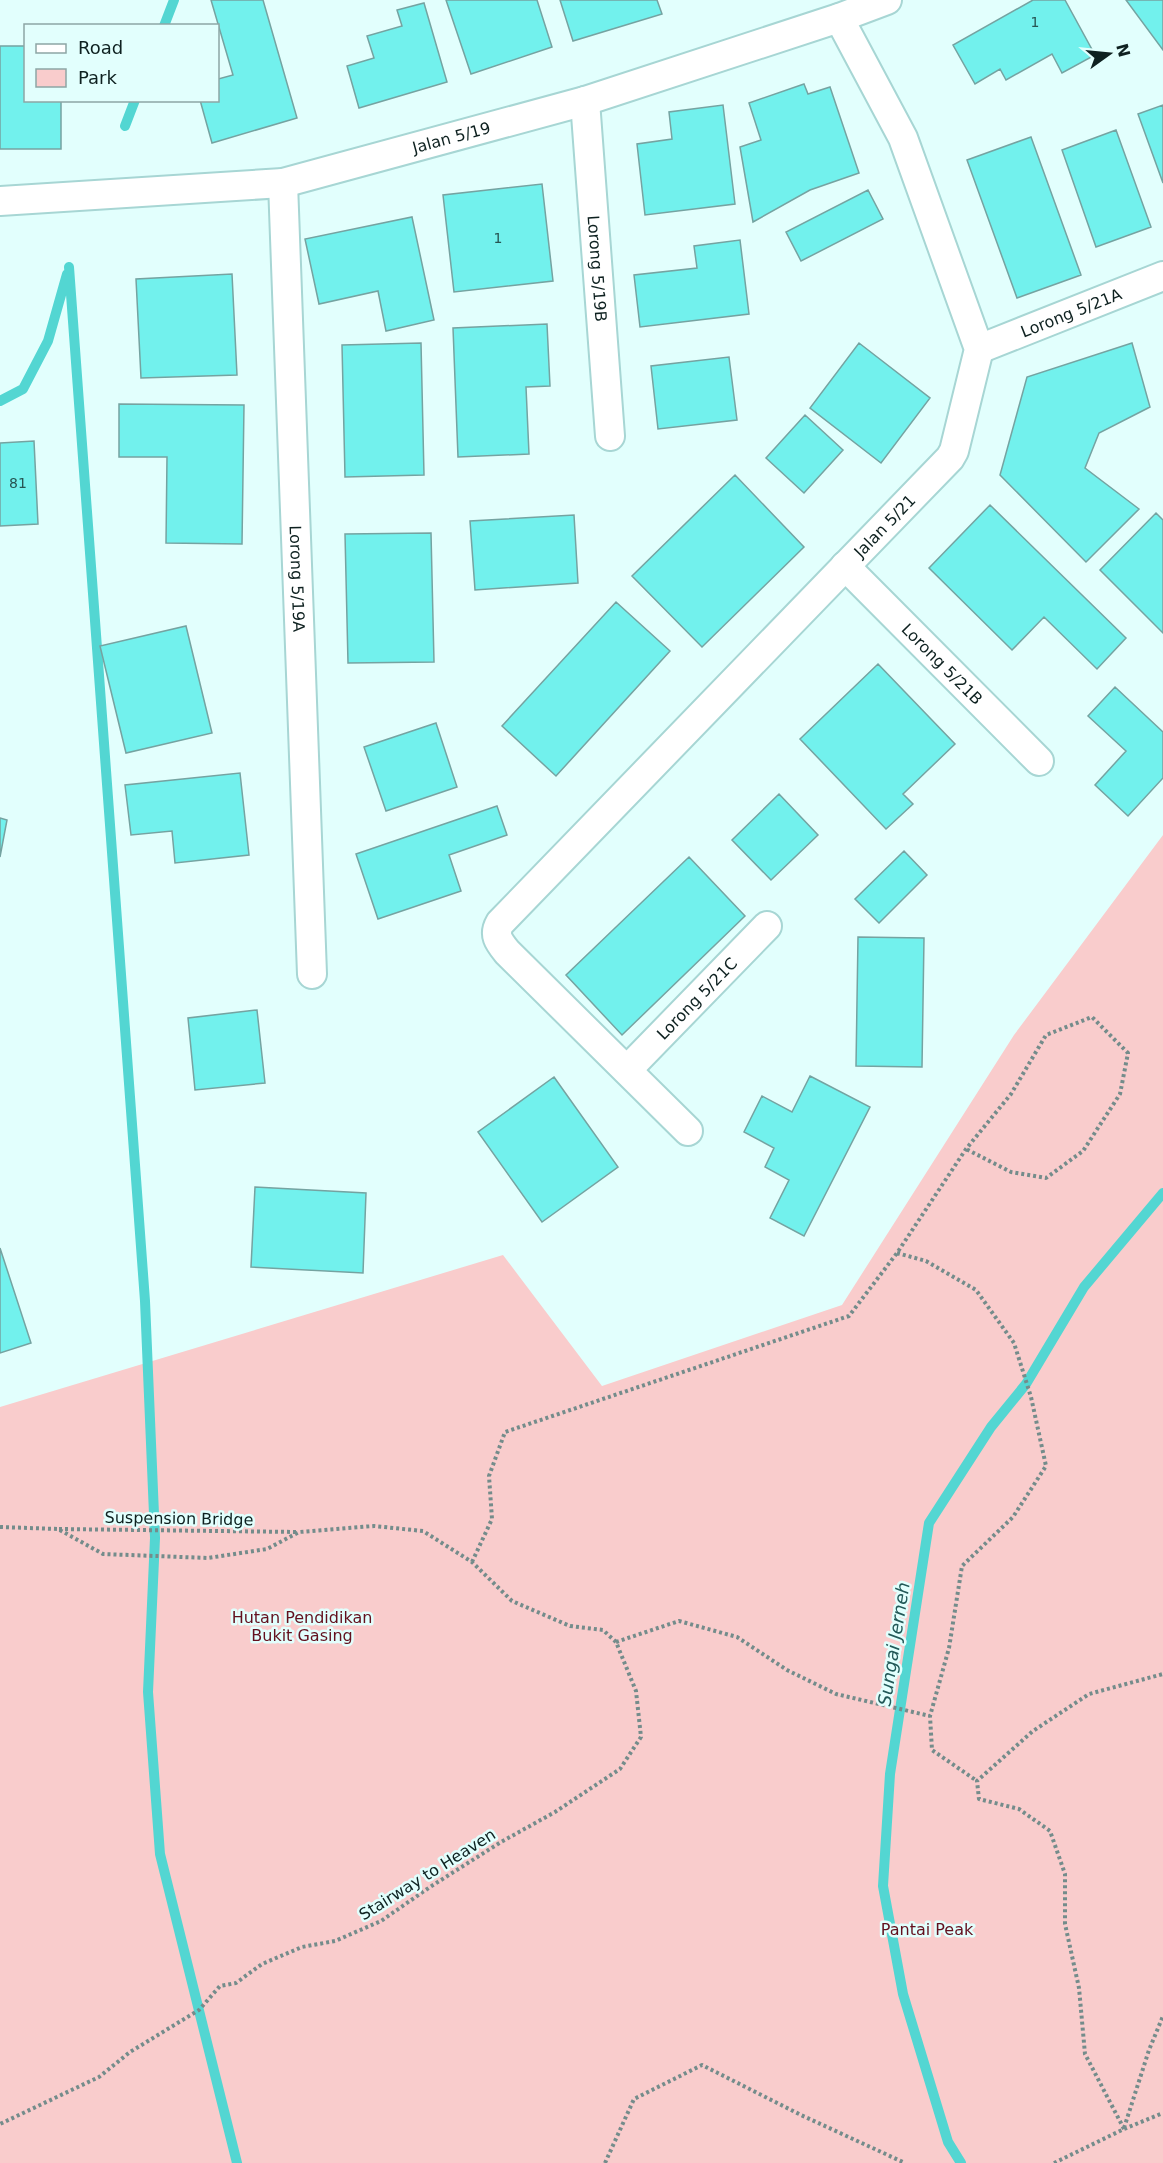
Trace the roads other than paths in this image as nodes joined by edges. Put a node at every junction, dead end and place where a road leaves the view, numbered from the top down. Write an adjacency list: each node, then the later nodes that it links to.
1 (887, 0): 2 (street, Jalan 5/19)
2 (839, 18): 3 (street, Jalan 5/19); 7 (street)
3 (585, 101): 4 (street, Jalan 5/19); 8 (street, Lorong 5/19B)
4 (283, 183): 5 (street, Jalan 5/19); 12 (street, Lorong 5/19A)
5 (0, 201)
6 (1162, 281): 7 (street, Lorong 5/21A)
7 (979, 349): 9 (street, Jalan 5/21)
8 (610, 436)
9 (845, 566): 10 (street, Lorong 5/21B); 13 (street, Jalan 5/21)
10 (1039, 762)
11 (767, 926): 13 (street, Lorong 5/21C)
12 (312, 974)
13 (627, 1070): 14 (street)
14 (688, 1131)

